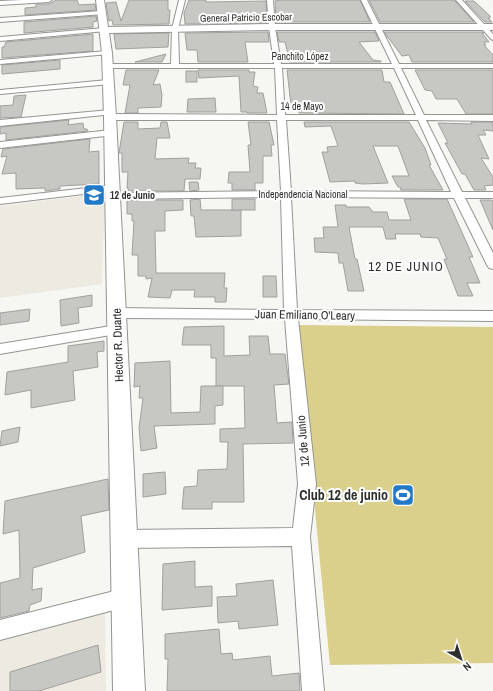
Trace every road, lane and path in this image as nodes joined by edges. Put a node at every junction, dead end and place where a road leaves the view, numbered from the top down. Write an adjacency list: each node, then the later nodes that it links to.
1 (50, 0): 6 (street)
2 (182, 0): 13 (street)
3 (270, 0): 9 (street, 12 de Junio)
4 (364, 0): 10 (street)
5 (459, 0): 11 (street)
6 (3, 2): 8 (street)
7 (102, 14): 8 (street); 13 (street, General Patricio Escobar); 15 (street, General Patricio Escobar); 21 (street, Hector R. Duarte)
8 (1, 20)
9 (272, 27): 10 (street, General Patricio Escobar); 13 (street, General Patricio Escobar); 19 (street, 12 de Junio)
10 (377, 27): 11 (street, General Patricio Escobar); 17 (street)
11 (483, 27): 12 (street, General Patricio Escobar); 14 (street)
12 (493, 27)
13 (175, 29): 18 (street)
14 (493, 38)
15 (0, 39)
16 (0, 62): 21 (street, Panchito López)
17 (397, 65): 19 (street, Panchito López); 20 (street, Panchito López); 24 (street)
18 (175, 66): 19 (street, Panchito López); 21 (street, Panchito López)
19 (278, 66): 23 (street, 12 de Junio)
20 (493, 66)
21 (107, 67): 22 (street); 26 (street, Hector R. Duarte)
22 (0, 92)
23 (281, 117): 24 (street, 14 de Mayo); 26 (street, 14 de Mayo); 30 (street, 12 de Junio)
24 (421, 118): 25 (street, 14 de Mayo); 31 (street)
25 (493, 118)
26 (110, 121): 27 (street, 14 de Mayo); 28 (street); 29 (street, Hector R. Duarte)
27 (0, 123)
28 (0, 145)
29 (113, 192): 30 (street, Independencia Nacional); 33 (street, Independencia Nacional); 37 (street, Hector R. Duarte)
30 (286, 194): 31 (street, Independencia Nacional); 35 (street, 12 de Junio)
31 (457, 195): 32 (street, Independencia Nacional); 34 (street)
32 (493, 195)
33 (0, 201)
34 (493, 265)
35 (291, 314): 36 (street, Juan Emiliano O'Leary); 37 (street, Juan Emiliano O'Leary); 39 (street, 12 de Junio)
36 (493, 316)
37 (117, 322): 38 (street, Juan Emiliano O'Leary); 40 (street, Hector R. Duarte)
38 (0, 349)
39 (301, 537): 40 (street); 44 (street, 12 de Junio)
40 (124, 539): 41 (street, Hector R. Duarte)
41 (126, 598): 42 (street); 43 (street, Hector R. Duarte)
42 (0, 630)
43 (129, 691)
44 (313, 691)

